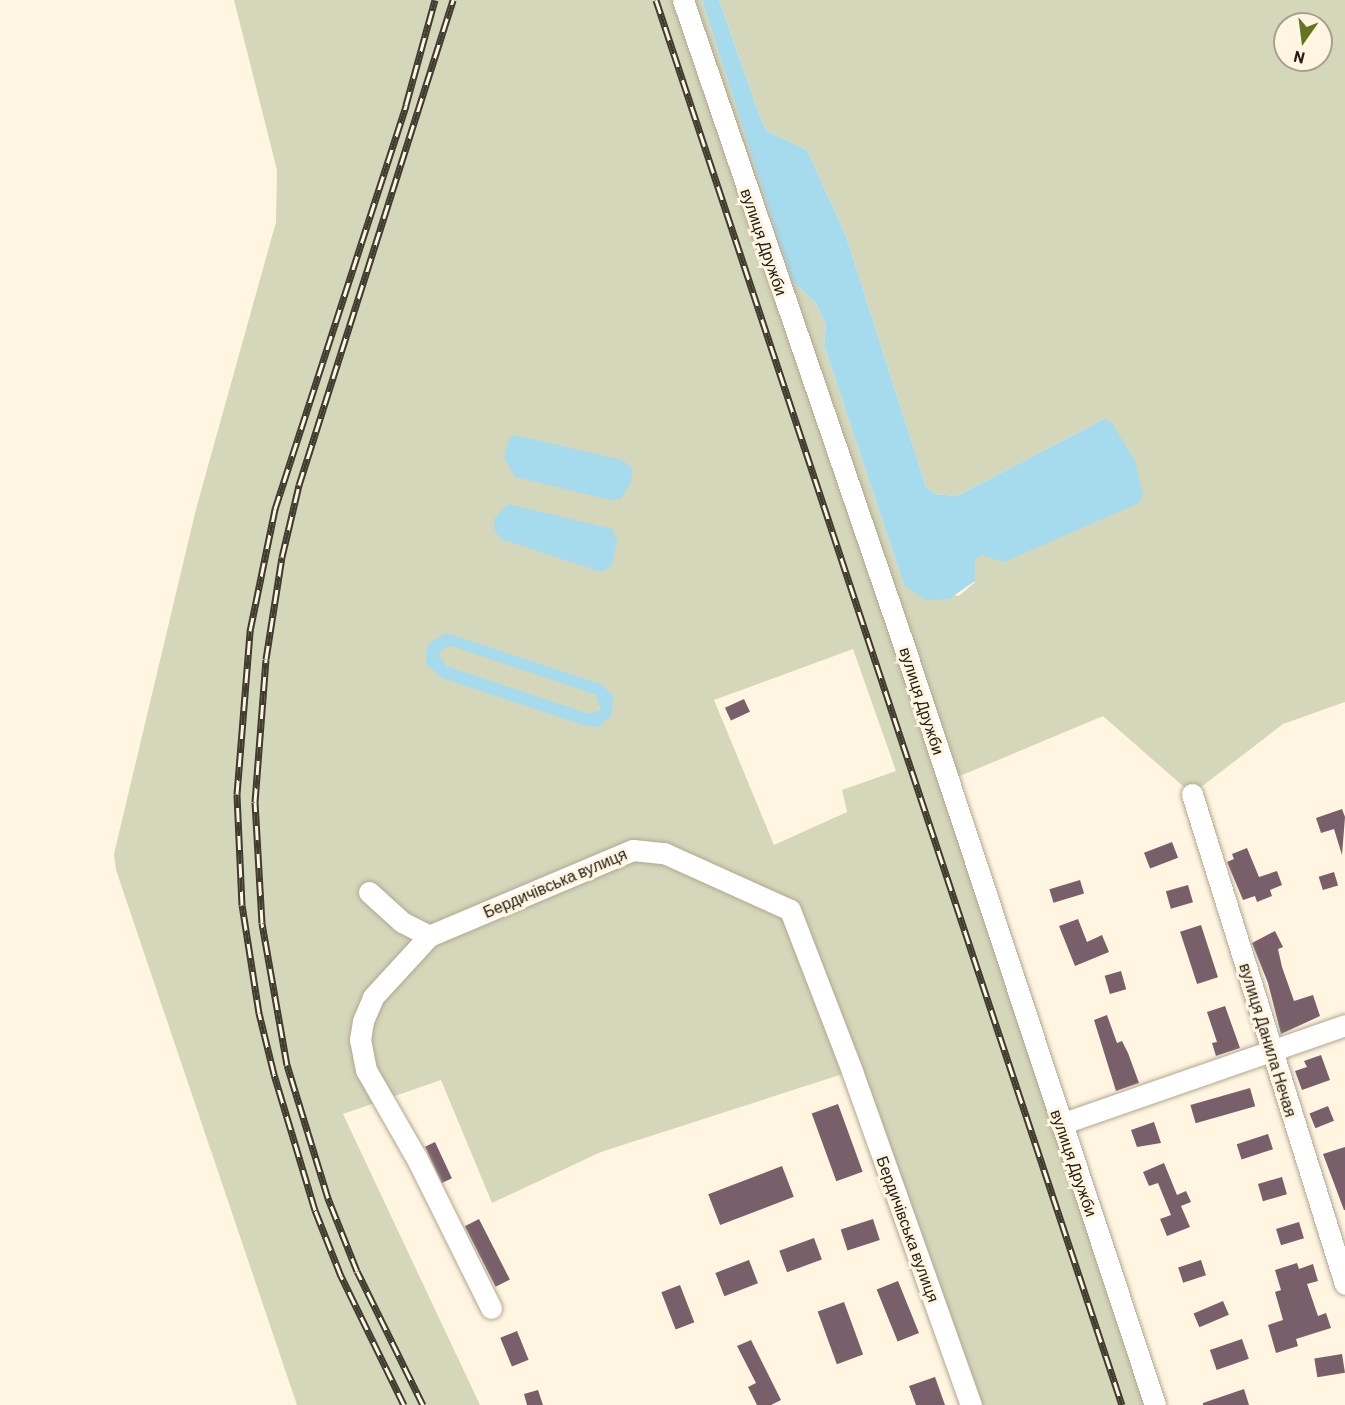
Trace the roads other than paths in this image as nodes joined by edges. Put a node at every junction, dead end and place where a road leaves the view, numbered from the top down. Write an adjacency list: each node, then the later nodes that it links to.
1 (682, 0): 7 (street, вулиця Дружби)
2 (1192, 794): 6 (street, вулиця Данила Нечая)
3 (369, 892): 4 (street)
4 (429, 936): 9 (street, Бердичівська вулиця); 10 (street, Бердичівська вулиця)
5 (1345, 1025): 6 (street)
6 (1271, 1052): 7 (street); 8 (street, вулиця Данила Нечая)
7 (1061, 1124): 11 (street, вулиця Дружби)
8 (1345, 1284)
9 (491, 1308)
10 (971, 1405)
11 (1155, 1405)

